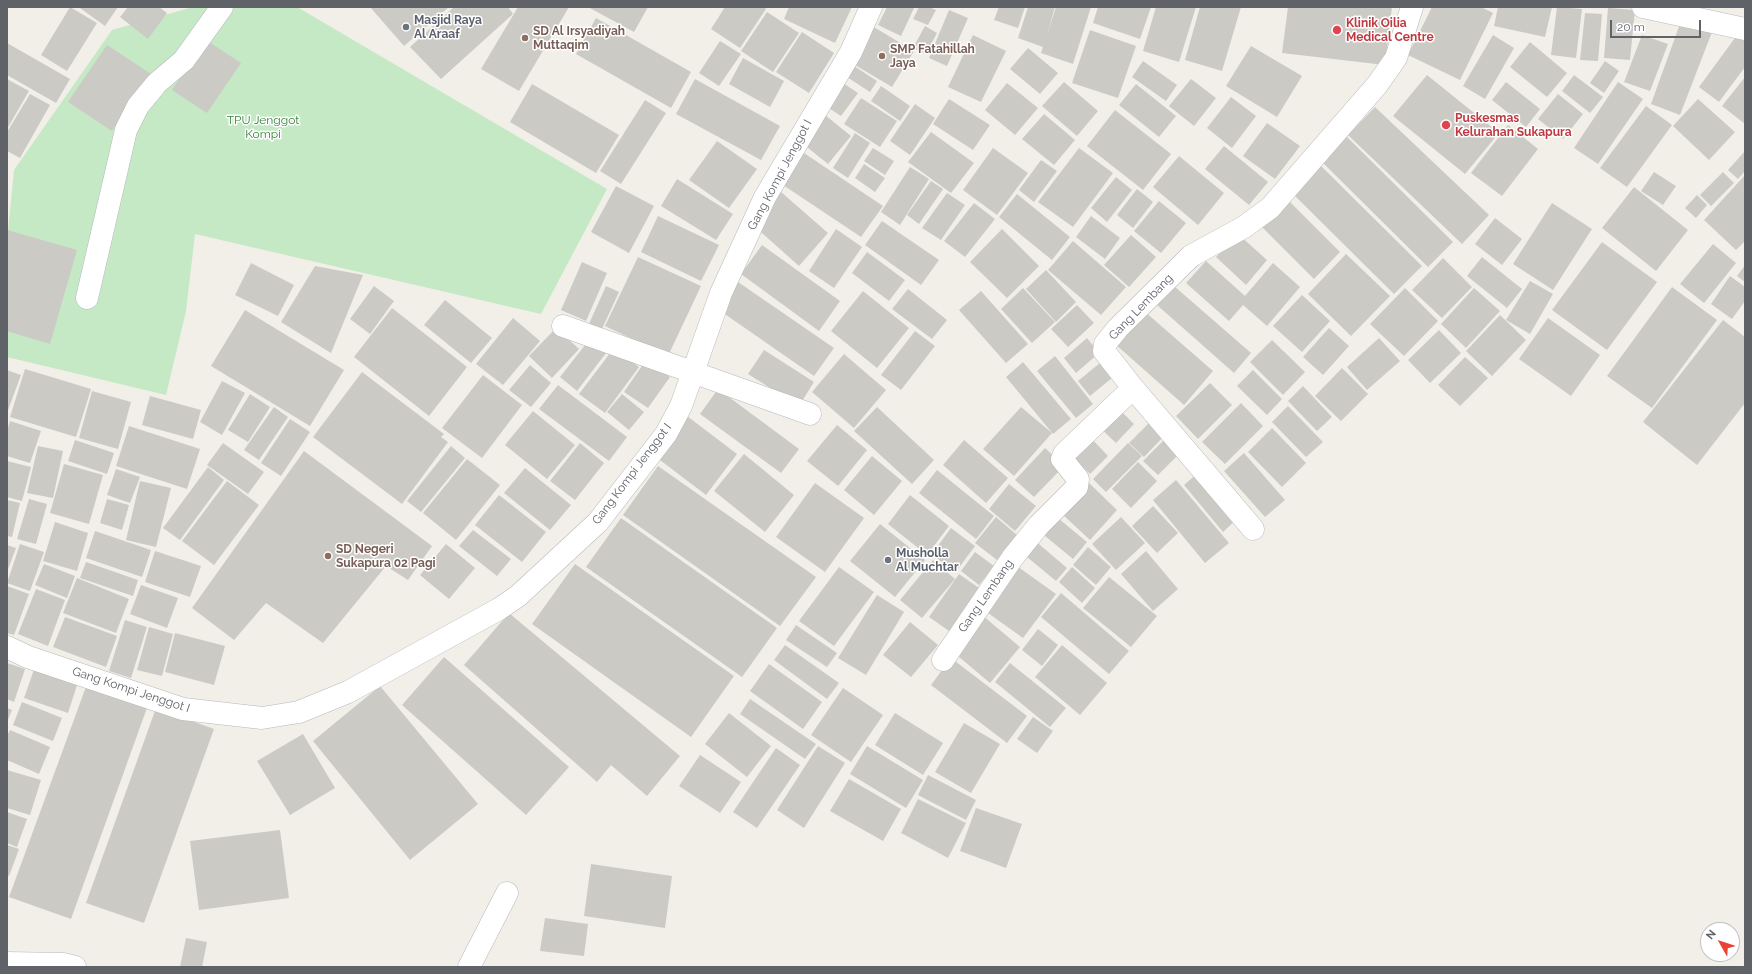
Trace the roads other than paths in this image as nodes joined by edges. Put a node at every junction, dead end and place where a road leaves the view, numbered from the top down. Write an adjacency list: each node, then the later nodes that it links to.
1 (222, 7): 6 (street)
2 (871, 7): 8 (street, Gang Kompi Jenggot I)
3 (1412, 7): 9 (street, Gang Lembang)
4 (1643, 7): 5 (street)
5 (1745, 29)
6 (87, 298)
7 (563, 326): 8 (street)
8 (692, 373): 10 (street); 12 (street, Gang Kompi Jenggot I)
9 (1133, 388): 11 (street); 13 (street, Gang Lembang)
10 (810, 414)
11 (1252, 529)
12 (7, 647)
13 (943, 660)
14 (507, 893): 17 (street)
15 (7, 963): 16 (street)
16 (76, 967)
17 (469, 967)

